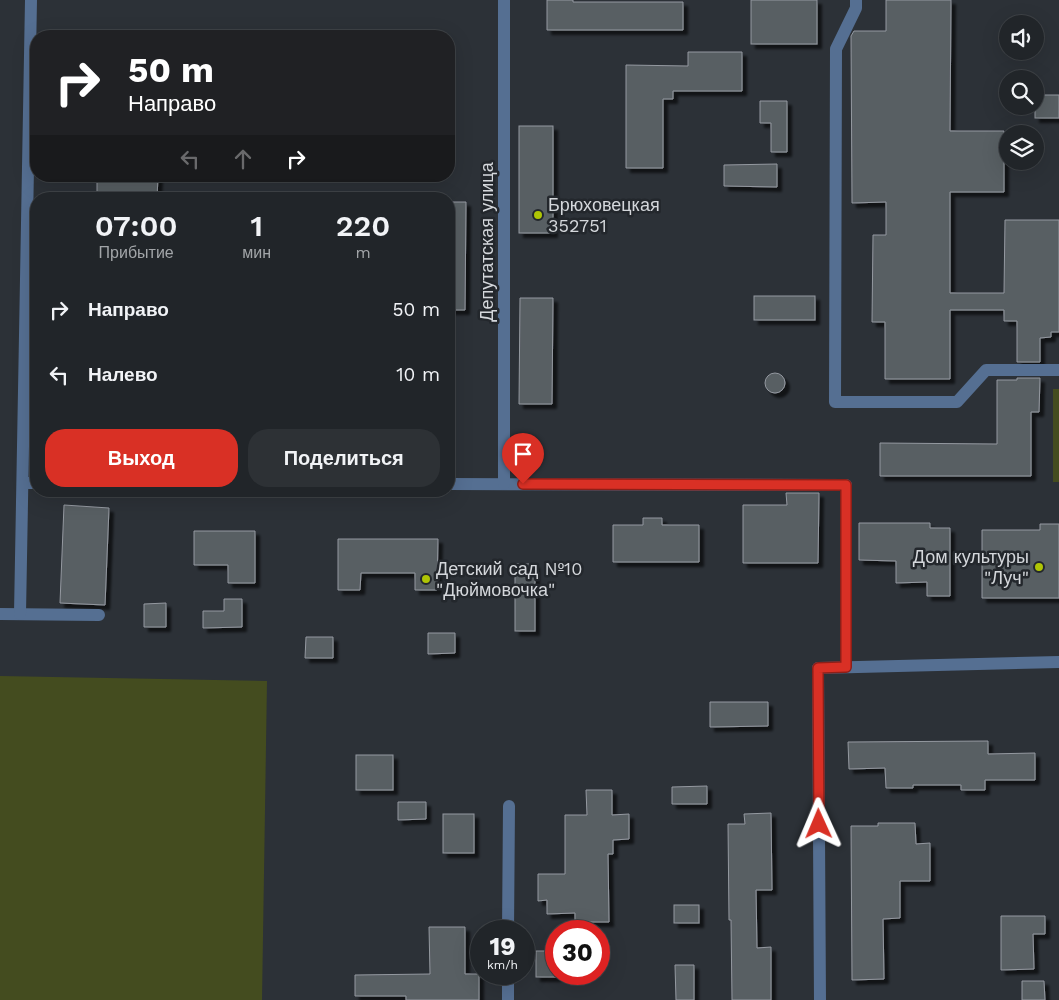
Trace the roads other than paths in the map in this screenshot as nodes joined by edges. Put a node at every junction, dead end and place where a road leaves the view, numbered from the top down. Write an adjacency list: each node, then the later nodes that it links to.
1 (31, 0): 4 (street)
2 (504, 0): 8 (street, Депутатская улица)
3 (856, 0): 5 (street)
4 (31, 30)
5 (1059, 370)
6 (30, 483): 10 (street)
7 (455, 484): 8 (street)
8 (504, 484): 13 (street)
9 (0, 614): 10 (street)
10 (20, 614): 11 (street)
11 (99, 615)
12 (1059, 662): 13 (street)
13 (846, 667): 18 (street)
14 (509, 806): 15 (street)
15 (508, 920)
16 (508, 985): 17 (street)
17 (508, 1000)
18 (820, 1000)

